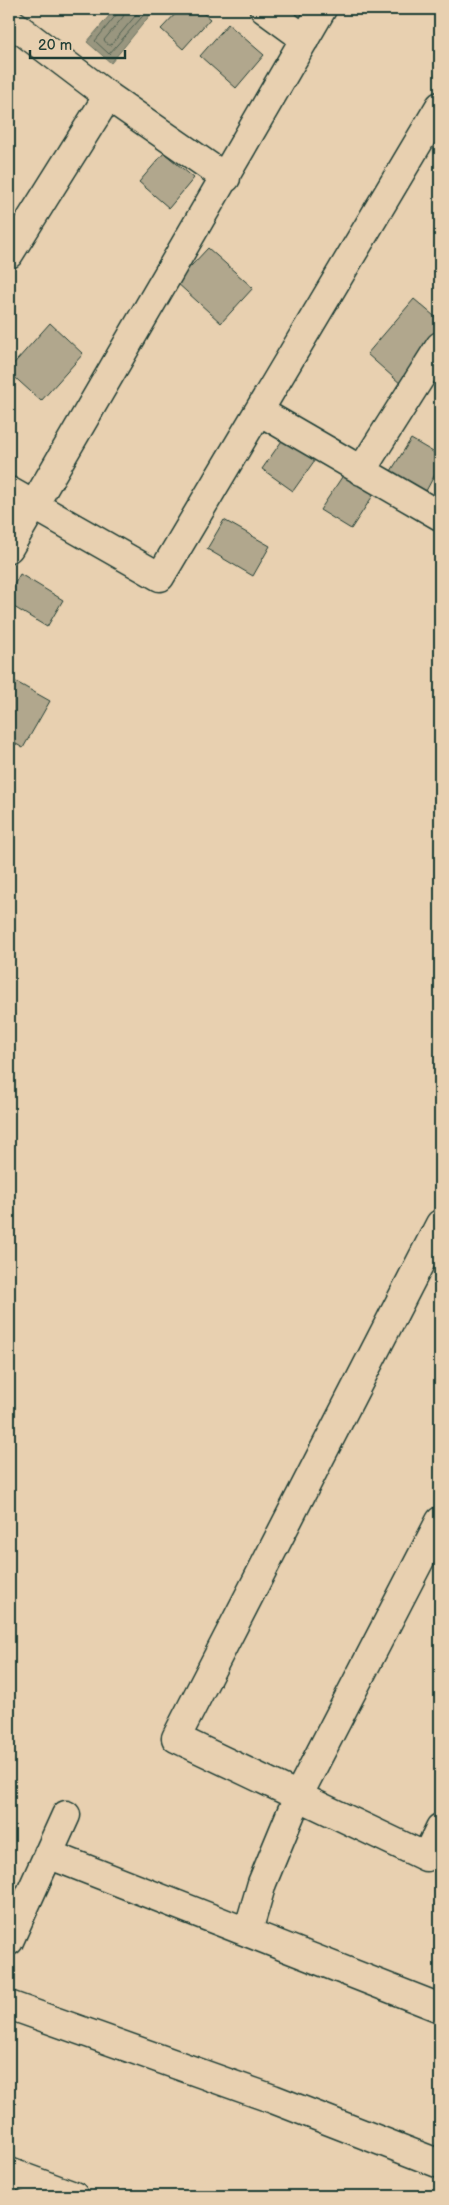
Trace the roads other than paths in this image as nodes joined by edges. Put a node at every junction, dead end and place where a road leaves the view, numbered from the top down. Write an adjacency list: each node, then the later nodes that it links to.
1 (264, 9): 4 (street)
2 (322, 9): 4 (street)
3 (9, 21): 5 (street)
4 (305, 39): 7 (street)
5 (108, 96): 7 (street); 8 (street)
6 (440, 106): 11 (street)
7 (226, 178): 14 (street)
8 (16, 224): 9 (street)
9 (9, 254)
10 (440, 346): 12 (street)
11 (259, 411): 12 (street); 14 (street)
12 (361, 471): 15 (street)
13 (9, 491): 14 (street)
14 (33, 505): 16 (street)
15 (440, 516)
16 (9, 548)
17 (440, 1224): 19 (street)
18 (440, 1521): 19 (street)
19 (298, 1796): 21 (street); 23 (street)
20 (66, 1814): 22 (street)
21 (440, 1828)
22 (48, 1854): 23 (street); 24 (street)
23 (248, 1931): 26 (street)
24 (9, 1941)
25 (9, 2005): 27 (street)
26 (440, 2008)
27 (440, 2164)
28 (9, 2172): 29 (street)
29 (74, 2196)

